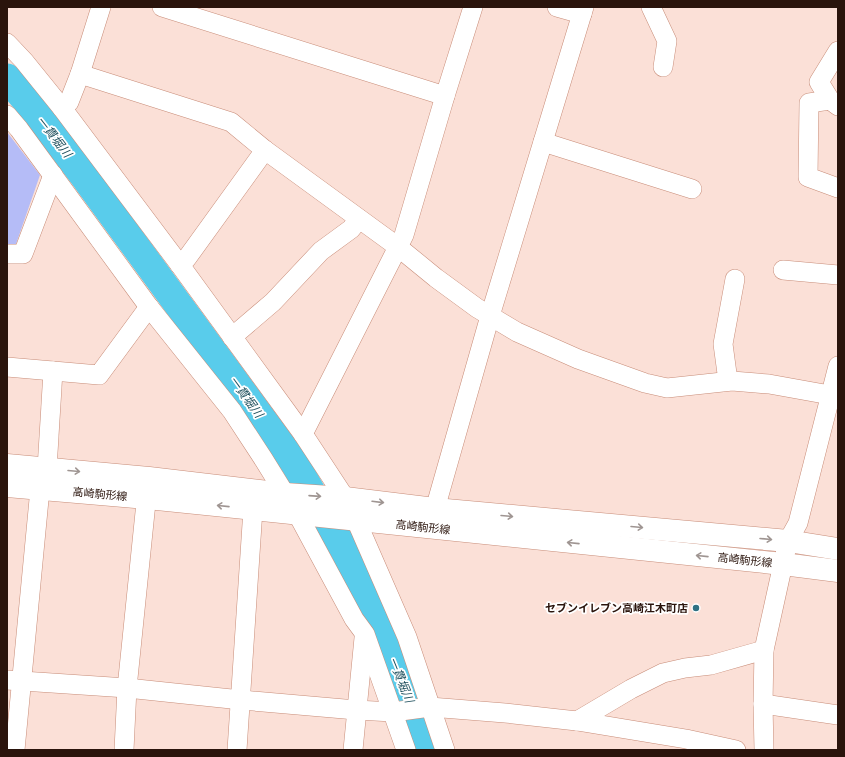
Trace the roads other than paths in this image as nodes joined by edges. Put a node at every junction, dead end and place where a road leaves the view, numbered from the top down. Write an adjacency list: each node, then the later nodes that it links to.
1 (101, 7): 10 (street)
2 (162, 7): 11 (street)
3 (473, 7): 11 (street)
4 (557, 7): 6 (street)
5 (651, 7): 9 (street)
6 (583, 11): 15 (street)
7 (7, 43): 13 (street)
8 (838, 51): 12 (street)
9 (663, 67)
10 (80, 74): 13 (street); 16 (street)
11 (445, 96): 21 (street)
12 (834, 103): 18 (street)
13 (62, 108): 23 (street)
14 (7, 115): 17 (street)
15 (543, 142): 19 (street); 28 (street)
16 (265, 150): 20 (street); 23 (street)
17 (53, 175): 22 (street); 27 (street)
18 (838, 188)
19 (692, 189)
20 (359, 219): 21 (street); 29 (street)
21 (398, 247): 28 (street); 35 (street)
22 (7, 254)
23 (180, 265): 29 (street)
24 (783, 270): 25 (street)
25 (838, 275)
26 (734, 279): 33 (street)
27 (149, 307): 32 (street); 40 (street)
28 (490, 316): 33 (street); 43 (street)
29 (232, 337): 35 (street)
30 (838, 366): 34 (street)
31 (7, 367): 32 (street)
32 (53, 371): 37 (street)
33 (728, 381): 34 (street)
34 (834, 397): 46 (street)
35 (303, 434): 41 (street)
36 (7, 466): 37 (main road, 高崎駒形線)
37 (44, 479): 38 (main road, 高崎駒形線); 39 (main road, 高崎駒形線); 52 (street)
38 (7, 486)
39 (148, 488): 40 (main road, 高崎駒形線); 42 (main road, 高崎駒形線, one-way to 39); 53 (street)
40 (288, 494): 41 (main road, 高崎駒形線, one-way to 41)
41 (342, 498): 43 (main road, 高崎駒形線, one-way to 43)
42 (253, 509): 44 (main road, 高崎駒形線); 54 (street)
43 (435, 509): 46 (main road, 高崎駒形線, one-way to 46)
44 (301, 515): 45 (main road, 高崎駒形線); 50 (street)
45 (353, 520): 48 (main road, 高崎駒形線, one-way to 45); 56 (street)
46 (788, 541): 47 (main road, 高崎駒形線); 48 (street)
47 (838, 549)
48 (783, 564): 49 (main road, 高崎駒形線); 51 (street)
49 (838, 571)
50 (365, 634): 57 (street); 58 (street)
51 (764, 650): 55 (street); 60 (street)
52 (14, 680): 53 (street); 61 (street)
53 (127, 688): 54 (street); 62 (street)
54 (241, 700): 57 (street); 63 (street)
55 (763, 704): 59 (street); 68 (street)
56 (430, 707): 58 (street); 60 (street); 66 (street)
57 (356, 710): 58 (street); 64 (street)
58 (393, 712): 65 (street)
59 (838, 715)
60 (577, 721): 67 (street)
61 (15, 750)
62 (124, 750)
63 (237, 750)
64 (353, 750)
65 (406, 750)
66 (445, 750)
67 (736, 750)
68 (764, 750)

